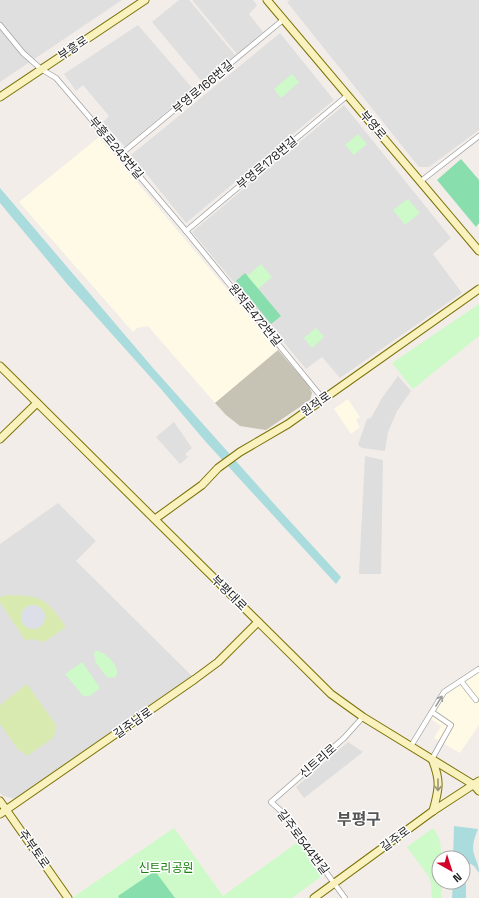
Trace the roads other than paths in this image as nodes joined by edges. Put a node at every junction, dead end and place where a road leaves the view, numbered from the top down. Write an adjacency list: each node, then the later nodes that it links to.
1 (145, 0): 5 (main road, 부흥로)
2 (267, 0): 3 (main road, 부영로)
3 (284, 20): 6 (main road, 부영로); 9 (street, 부영로166번길)
4 (0, 25): 5 (street, 부흥로243번길)
5 (41, 69): 7 (main road, 부흥로); 9 (street, 부흥로243번길)
6 (348, 95): 10 (main road, 부영로); 11 (street, 부영로178번길)
7 (0, 96)
8 (479, 136): 10 (street)
9 (122, 154): 11 (street, 부흥로243번길)
10 (421, 181): 12 (main road, 부영로)
11 (186, 230): 15 (street, 원적로472번길)
12 (479, 251)
13 (479, 290): 15 (main road, 원적로)
14 (0, 366): 16 (main road, 부평대로)
15 (323, 399): 18 (main road, 원적로)
16 (37, 403): 17 (main road); 18 (main road, 부평대로)
17 (0, 439)
18 (155, 519): 19 (main road, 부평대로)
19 (258, 622): 24 (main road, 부평대로); 31 (main road, 길주남로)
20 (479, 669): 21 (street)
21 (461, 681): 22 (street); 23 (street, one-way to 21)
22 (476, 700)
23 (432, 712): 25 (street); 26 (street)
24 (363, 717): 25 (main road, 부평대로); 30 (street, 신트리로)
25 (411, 746): 26 (main road, 부평대로)
26 (432, 759): 27 (main road, 부평대로); 32 (main road, one-way to 32)
27 (477, 783): 28 (main road, 부평대로); 32 (main road, 길주로)
28 (479, 791)
29 (0, 801): 31 (main road, 주부토로)
30 (271, 802): 34 (street, 길주로544번길)
31 (7, 810): 33 (main road, 길주남로); 35 (main road, 주부토로)
32 (433, 811): 34 (main road, 길주로)
33 (0, 814)
34 (334, 883): 36 (main road, 길주로); 37 (street, 길주로544번길)
35 (68, 898)
36 (314, 898)
37 (345, 898)

